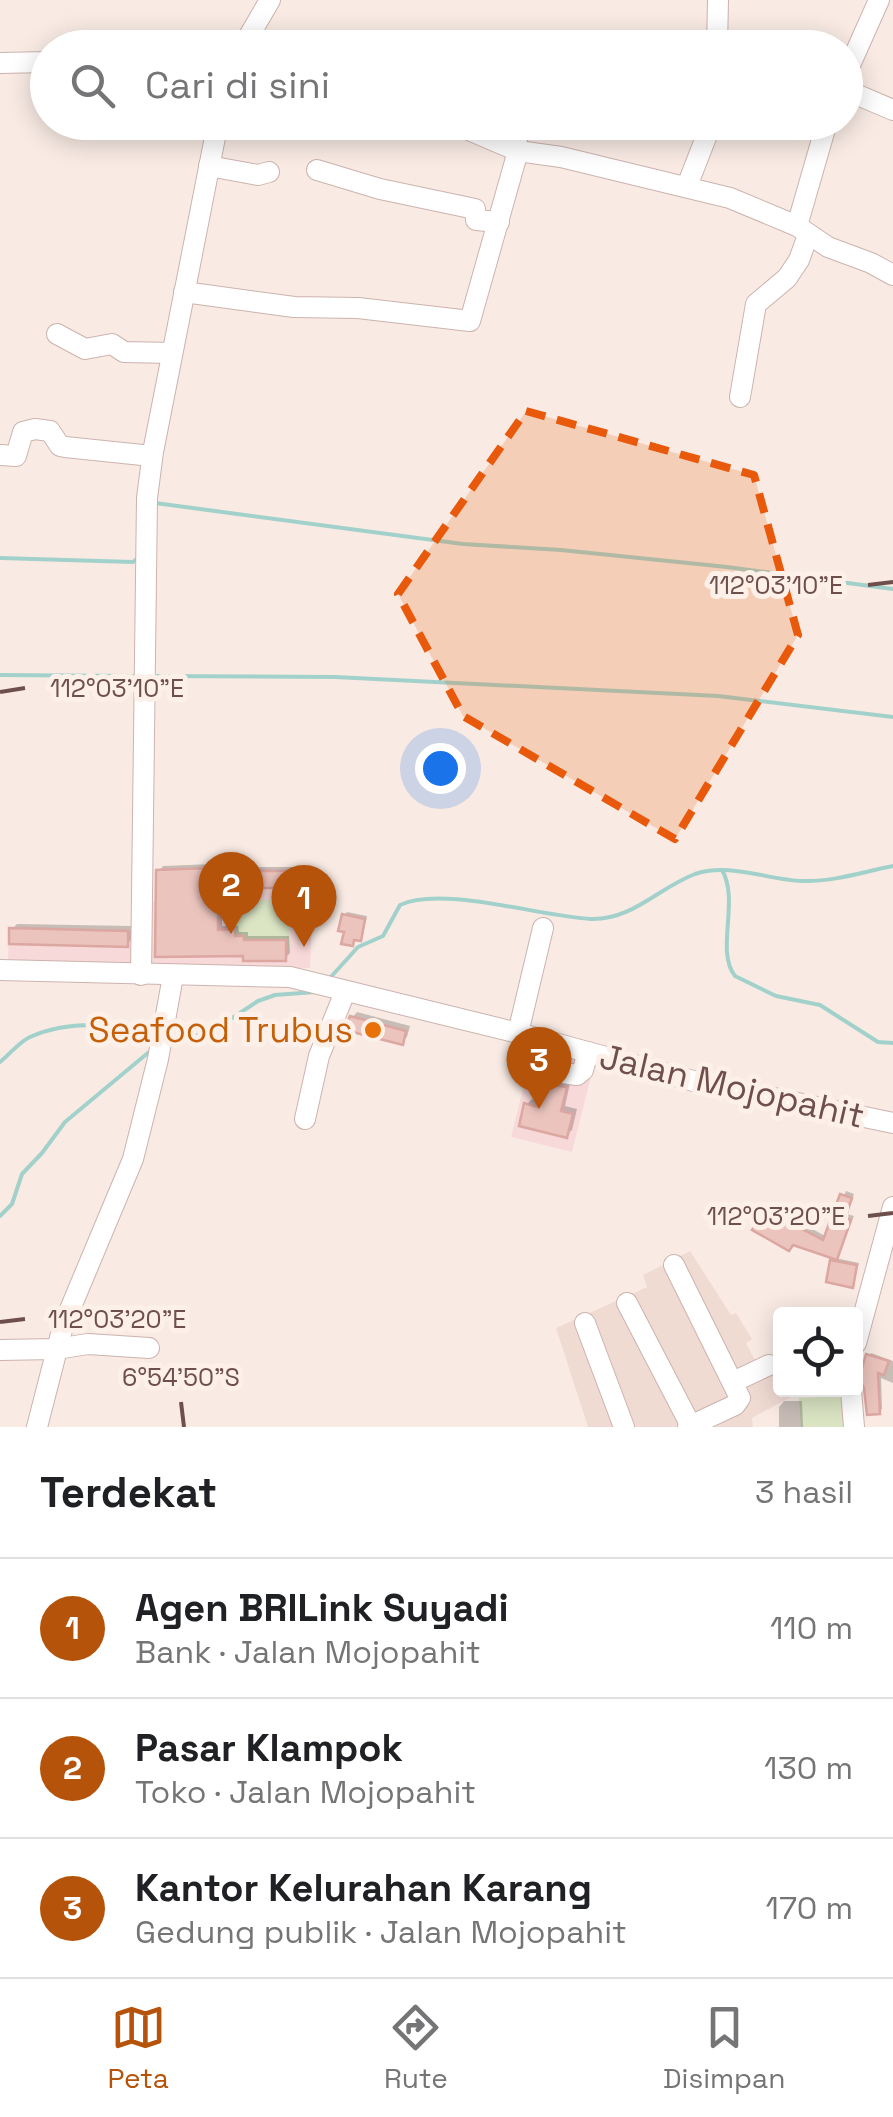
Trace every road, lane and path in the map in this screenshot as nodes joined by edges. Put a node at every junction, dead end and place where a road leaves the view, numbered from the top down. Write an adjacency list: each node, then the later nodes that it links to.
1 (270, 0): 4 (street)
2 (718, 0): 5 (street)
3 (878, 0): 6 (street)
4 (252, 30)
5 (717, 30)
6 (863, 35)
7 (30, 62): 8 (street)
8 (0, 63)
9 (863, 97): 10 (street)
10 (893, 110)
11 (214, 140): 17 (street)
12 (492, 140): 16 (street)
13 (518, 140): 16 (street)
14 (705, 140): 20 (street)
15 (823, 140): 22 (street)
16 (516, 150): 20 (street); 21 (street)
17 (209, 166): 19 (street); 24 (street)
18 (317, 170): 21 (street)
19 (269, 172)
20 (688, 186): 22 (street)
21 (499, 222): 24 (street)
22 (802, 230): 23 (street); 27 (street)
23 (893, 275)
24 (184, 292): 26 (street)
25 (57, 334): 26 (street)
26 (172, 353): 29 (street)
27 (740, 397)
28 (0, 455): 29 (street)
29 (152, 456): 32 (street)
30 (543, 928): 35 (street)
31 (0, 970): 32 (street)
32 (140, 975): 33 (street)
33 (173, 976): 34 (street, Jalan Mojopahit); 45 (street)
34 (341, 991): 35 (street, Jalan Mojopahit); 38 (street)
35 (518, 1033): 36 (street, Jalan Mojopahit)
36 (543, 1040): 37 (street, Jalan Mojopahit); 37 (street)
37 (588, 1052): 39 (street, Jalan Mojopahit)
38 (305, 1118)
39 (893, 1123)
40 (893, 1207): 43 (street)
41 (674, 1264): 49 (street)
42 (627, 1303): 51 (street)
43 (863, 1317)
44 (585, 1323): 53 (street)
45 (56, 1348): 46 (street); 47 (street); 52 (street)
46 (150, 1348)
47 (0, 1350)
48 (769, 1365): 49 (street)
49 (733, 1382): 51 (street)
50 (852, 1397): 54 (street)
51 (689, 1426)
52 (37, 1427)
53 (624, 1427)
54 (854, 1427)

